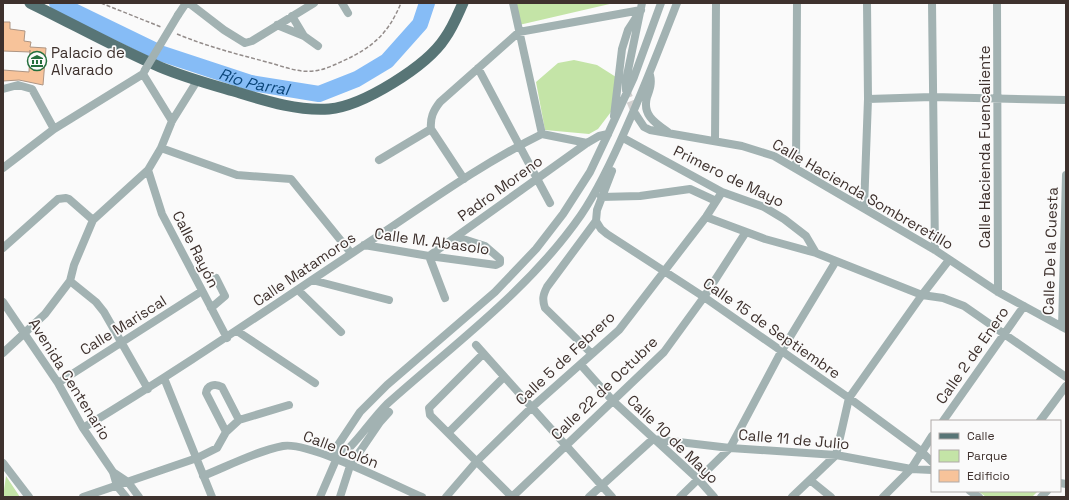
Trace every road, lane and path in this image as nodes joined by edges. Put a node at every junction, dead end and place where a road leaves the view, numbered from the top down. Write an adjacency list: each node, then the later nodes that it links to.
1 (30, 3): 24 (main road)
2 (188, 3): 17 (street); 22 (street, bridge)
3 (314, 3): 16 (street)
4 (342, 3): 15 (street)
5 (463, 3): 24 (main road)
6 (513, 3): 18 (street)
7 (661, 3): 33 (street)
8 (677, 3): 23 (street)
9 (716, 3): 39 (street)
10 (797, 3): 45 (street)
11 (867, 3): 29 (street)
12 (932, 3): 27 (street)
13 (997, 3): 28 (street, Calle Hacienda Fuencaliente)
14 (642, 6): 18 (street); 26 (street); 33 (street)
15 (348, 13)
16 (292, 16): 17 (street); 19 (street)
17 (277, 25): 19 (street)
18 (519, 32): 21 (street); 36 (street)
19 (304, 36): 20 (street)
20 (318, 46)
21 (478, 68): 35 (street); 41 (street)
22 (144, 72): 32 (street); 34 (street)
23 (650, 72): 38 (street); 120 (street)
24 (197, 81): 32 (street)
25 (4, 87): 34 (street)
26 (626, 90)
27 (932, 97): 28 (street); 29 (street); 62 (street)
28 (998, 98): 30 (street); 74 (street, Calle Hacienda Fuencaliente)
29 (868, 99): 54 (street)
30 (1066, 100)
31 (636, 115): 38 (street, Calle Hacienda Sombreretillo)
32 (172, 121): 42 (street)
33 (614, 122): 37 (street)
34 (54, 129): 44 (street)
35 (431, 129): 43 (street); 49 (street)
36 (542, 134): 40 (street); 41 (street, Calle Matamoros)
37 (608, 134): 40 (street, Padro Moreno); 120 (street)
38 (670, 134): 39 (street, Calle Hacienda Sombreretillo)
39 (715, 141): 45 (street, Calle Hacienda Sombreretillo)
40 (587, 143): 48 (street, Padro Moreno)
41 (520, 145): 48 (street); 49 (street, Calle Matamoros)
42 (161, 148): 46 (street); 63 (street)
43 (379, 160)
44 (3, 168)
45 (796, 168): 54 (street, Calle Hacienda Sombreretillo)
46 (148, 170): 56 (street); 73 (street, Calle Rayón)
47 (1066, 175): 82 (street, Calle De la Cuesta)
48 (537, 178): 53 (street); 59 (street, Padro Moreno)
49 (464, 179): 60 (street, Calle Matamoros)
50 (722, 192): 51 (street, Primero de Mayo); 52 (street, Calle 5 de Febrero); 64 (street, Primero de Mayo)
51 (601, 197): 52 (street); 57 (street)
52 (716, 201): 55 (street, Calle 5 de Febrero)
53 (550, 203)
54 (864, 208): 62 (street, Calle Hacienda Sombreretillo)
55 (706, 217): 58 (street); 68 (street, Calle 5 de Febrero)
56 (93, 220): 61 (street); 71 (street)
57 (596, 221): 68 (street, Calle 15 de Septiembre); 93 (street)
58 (746, 232): 64 (street); 76 (street, Calle 22 de Octubre)
59 (457, 237): 65 (street, Padro Moreno); 65 (street, Calle M. Abasolo)
60 (364, 245): 63 (street, Calle Matamoros); 65 (street, Calle M. Abasolo)
61 (3, 248)
62 (935, 250): 66 (street, Calle Hacienda Sombreretillo)
63 (351, 253): 70 (street, Calle Matamoros)
64 (816, 253): 67 (street)
65 (429, 256): 77 (street)
66 (950, 260): 74 (street, Calle Hacienda Sombreretillo); 75 (street)
67 (836, 261): 75 (street); 90 (street)
68 (663, 272): 76 (street, Calle 15 de Septiembre); 93 (street, Calle 5 de Febrero)
69 (216, 278): 81 (street)
70 (312, 280): 72 (street, Calle Matamoros); 78 (street)
71 (70, 281): 85 (street); 88 (street)
72 (298, 290): 83 (street, Calle Matamoros); 84 (street)
73 (202, 291): 81 (street, Calle Rayón); 88 (street, Calle Mariscal)
74 (998, 292): 80 (street, Calle Hacienda Sombreretillo)
75 (922, 295): 86 (street); 102 (street)
76 (704, 297): 90 (street, Calle 15 de Septiembre); 103 (street, Calle 22 de Octubre)
77 (445, 298)
78 (389, 300)
79 (3, 302): 85 (street, Avenida Centenario)
80 (1024, 306): 82 (street, Calle Hacienda Sombreretillo); 86 (street, Calle 2 de Enero)
81 (211, 308): 87 (street, Calle Rayón)
82 (1064, 328)
83 (237, 331): 87 (street, Calle Matamoros); 99 (street)
84 (341, 332)
85 (25, 333): 91 (street); 98 (street, Avenida Centenario)
86 (1005, 333): 96 (street); 108 (street, Calle 2 de Enero)
87 (227, 338): 97 (street, Calle Matamoros)
88 (122, 343): 98 (street, Calle Mariscal); 101 (street)
89 (476, 345): 92 (street)
90 (781, 352): 102 (street, Calle 15 de Septiembre); 116 (street)
91 (3, 353)
92 (483, 354): 95 (street); 112 (street)
93 (592, 354): 94 (street, Calle 5 de Febrero)
94 (581, 365): 103 (street, Calle 10 de Mayo); 105 (street, Calle 5 de Febrero)
95 (504, 377): 105 (street); 112 (street, Calle 5 de Febrero)
96 (1066, 377)
97 (164, 378): 101 (street, Calle Matamoros); 119 (street)
98 (58, 383): 110 (street, Avenida Centenario)
99 (315, 383)
100 (1066, 386): 109 (street)
101 (148, 389): 110 (street, Calle Matamoros)
102 (849, 398): 117 (street, Calle 15 de Septiembre); 118 (street)
103 (613, 401): 114 (street, Calle 10 de Mayo); 115 (street, Calle 22 de Octubre)
104 (289, 405): 107 (street)
105 (531, 408): 115 (street); 121 (street, Calle 5 de Febrero)
106 (389, 412): 124 (street)
107 (239, 420): 111 (street); 111 (street)
108 (944, 420)
109 (1041, 420)
110 (83, 428): 127 (street, Avenida Centenario)
111 (226, 432): 119 (street)
112 (449, 432): 121 (street)
113 (931, 437): 117 (street)
114 (653, 439): 116 (street, Calle 11 de Julio); 129 (street, Calle 10 de Mayo); 133 (street)
115 (565, 446): 133 (street); 144 (street, Calle 22 de Octubre)
116 (730, 448): 118 (street, Calle 11 de Julio); 129 (street)
117 (921, 451): 122 (street, Calle 15 de Septiembre); 125 (street)
118 (836, 455): 125 (street, Calle 11 de Julio); 130 (street)
119 (196, 458): 128 (street); 131 (street)
120 (336, 460): 124 (street, Calle Colón); 128 (street, Calle Colón); 140 (street)
121 (477, 461): 143 (street, Calle 5 de Febrero); 144 (street)
122 (931, 461)
123 (3, 463): 135 (street)
124 (350, 466): 134 (street, Calle Colón); 141 (street)
125 (911, 469): 126 (street, Calle 11 de Julio); 151 (street)
126 (931, 470)
127 (113, 472): 131 (street, Avenida Centenario); 132 (street, Avenida Centenario)
128 (203, 476): 139 (street)
129 (699, 480): 147 (street); 148 (street, Calle 10 de Mayo)
130 (810, 480): 149 (street); 150 (street)
131 (128, 482): 132 (street); 138 (street, Avenida Centenario)
132 (117, 486): 136 (street); 137 (street, Avenida Centenario)
133 (601, 486): 145 (street); 146 (street)
134 (403, 493): 142 (street, Calle Colón)
135 (29, 497)
136 (83, 497)
137 (126, 497)
138 (139, 497)
139 (212, 497)
140 (320, 497)
141 (340, 497)
142 (422, 497)
143 (446, 497)
144 (512, 497)
145 (589, 497)
146 (612, 497)
147 (680, 497)
148 (714, 497)
149 (792, 497)
150 (831, 497)
151 (883, 497)

